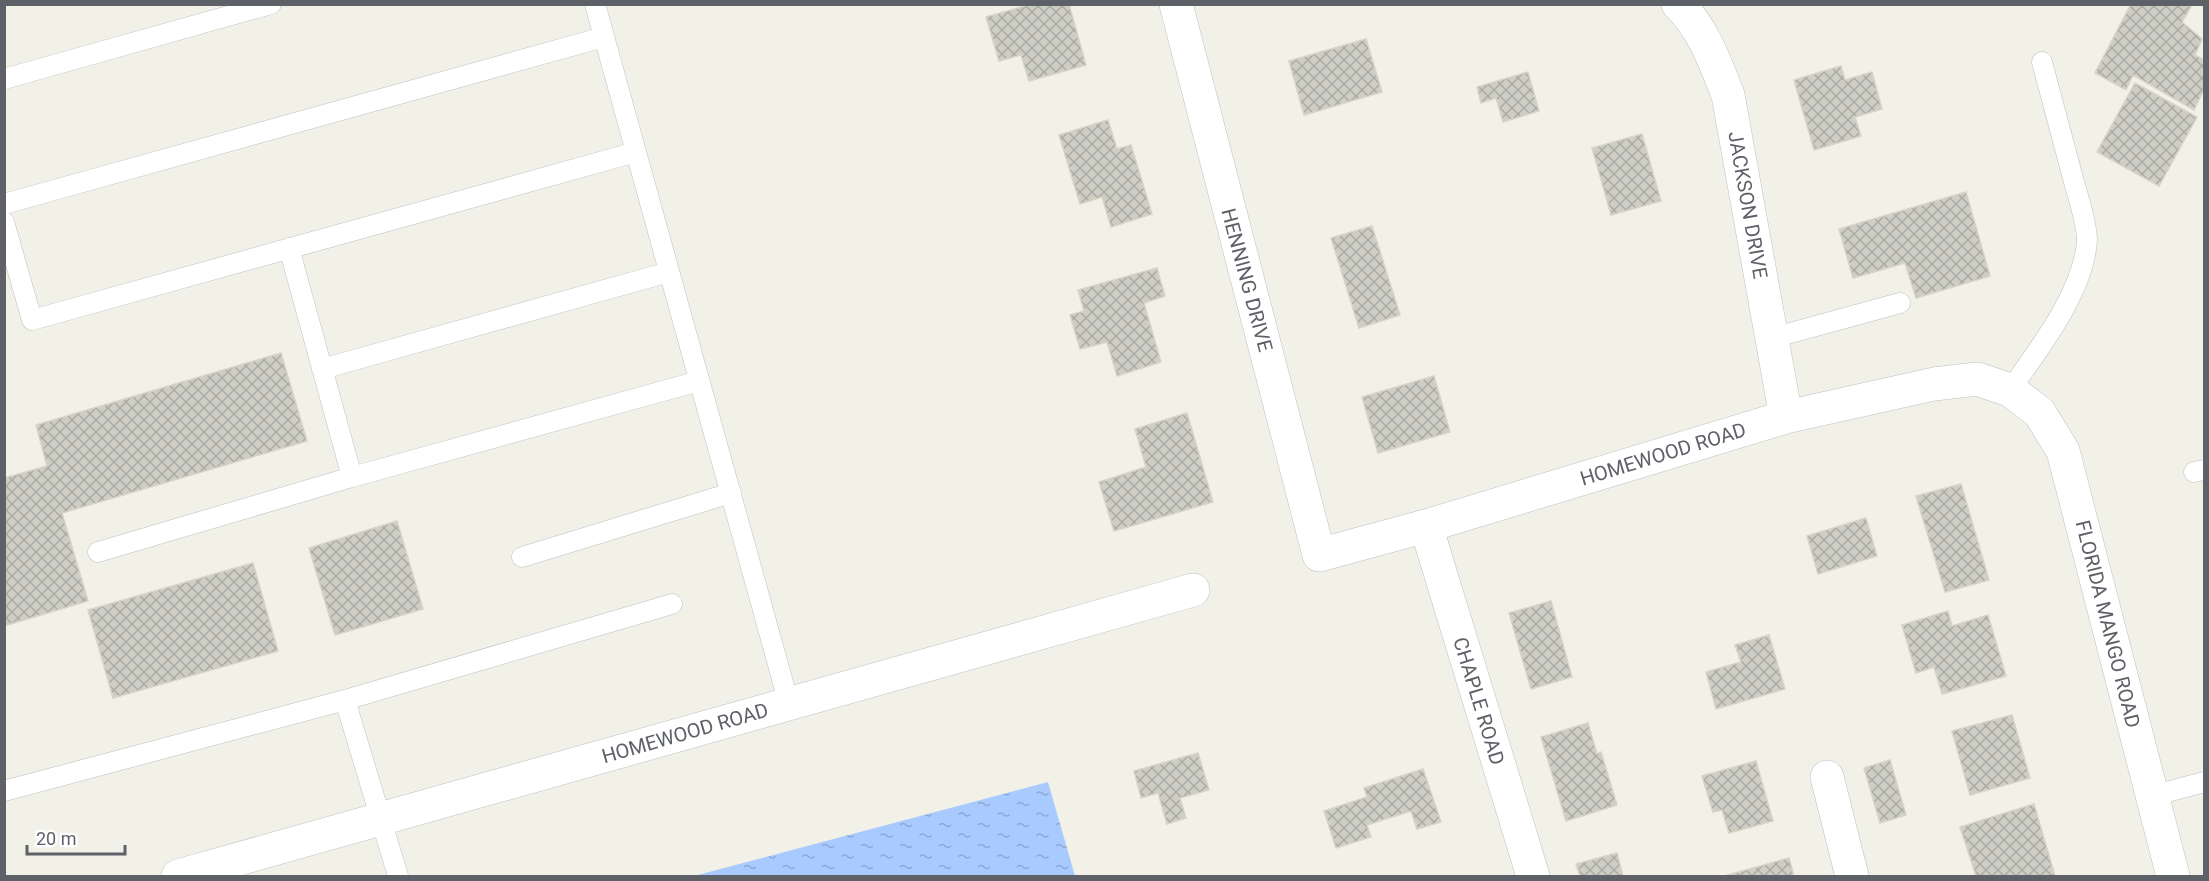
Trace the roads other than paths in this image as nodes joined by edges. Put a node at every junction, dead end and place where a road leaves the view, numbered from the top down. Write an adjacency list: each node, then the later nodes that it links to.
1 (272, 4): 7 (lane)
2 (595, 4): 5 (lane)
3 (1176, 4): 23 (street, HENNING DRIVE)
4 (1678, 4): 14 (street, JACKSON DRIVE)
5 (604, 38): 8 (lane); 9 (lane)
6 (2042, 62): 17 (lane)
7 (4, 79)
8 (636, 152): 11 (lane); 12 (lane)
9 (4, 204)
10 (4, 222): 11 (lane)
11 (289, 249): 15 (lane)
12 (669, 272): 15 (lane); 16 (lane)
13 (1900, 303): 14 (lane)
14 (1772, 338): 18 (street, JACKSON DRIVE)
15 (322, 369): 19 (lane)
16 (699, 381): 19 (lane); 20 (lane)
17 (2010, 390): 18 (street, HOMEWOOD ROAD); 32 (street, FLORIDA MANGO ROAD)
18 (1786, 417): 21 (street, HOMEWOOD ROAD)
19 (352, 477): 22 (lane)
20 (731, 493): 24 (lane); 28 (lane)
21 (1426, 526): 23 (street, HOMEWOOD ROAD); 36 (street, CHAPLE ROAD)
22 (98, 552)
23 (1319, 555)
24 (522, 557)
25 (1193, 590): 28 (street, HOMEWOOD ROAD)
26 (672, 604): 27 (lane)
27 (345, 700): 31 (lane); 33 (lane)
28 (789, 704): 33 (street, HOMEWOOD ROAD)
29 (1827, 777): 37 (street)
30 (2205, 782): 32 (lane)
31 (4, 791)
32 (2152, 796): 38 (street, FLORIDA MANGO ROAD)
33 (381, 819): 34 (street, HOMEWOOD ROAD); 35 (lane)
34 (178, 876)
35 (398, 876)
36 (1533, 876)
37 (1852, 876)
38 (2173, 876)

